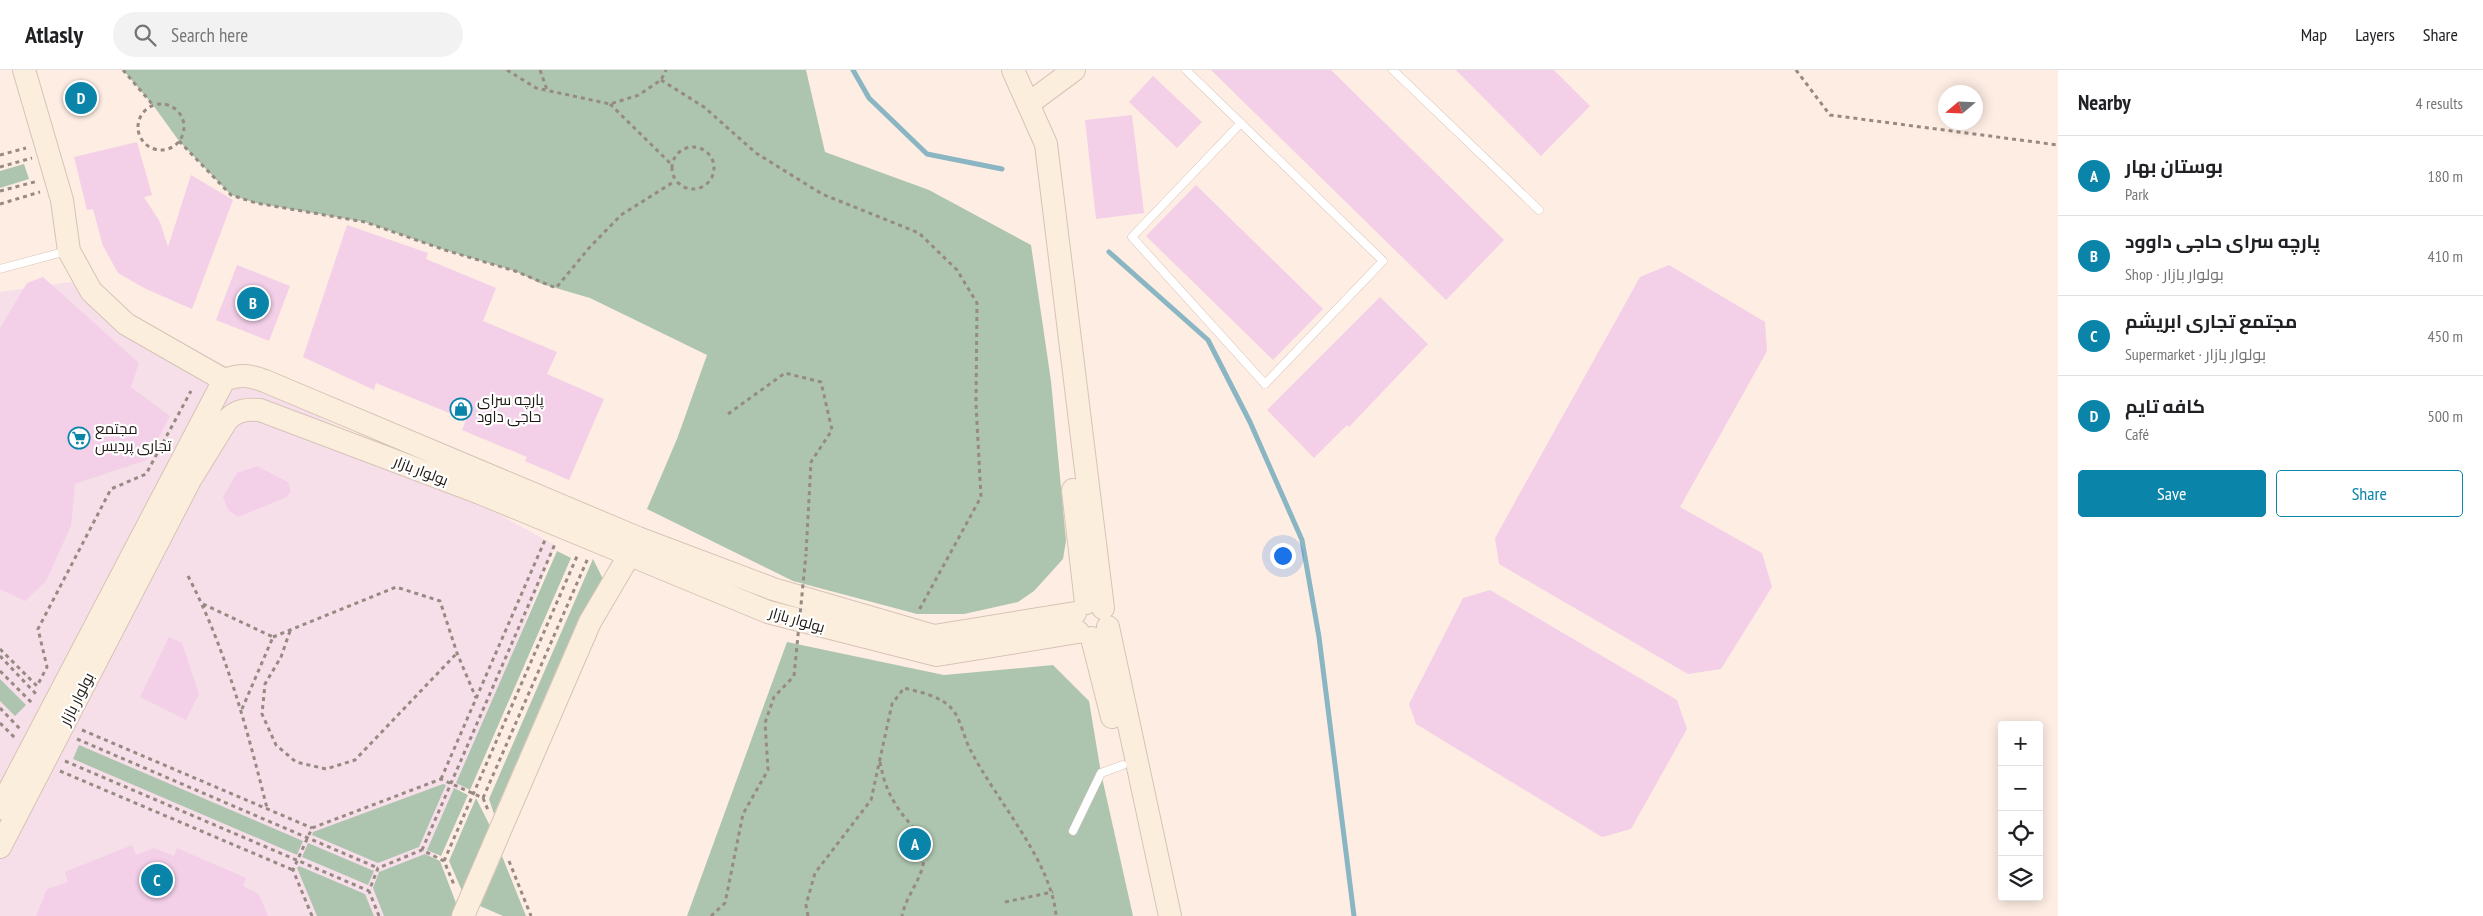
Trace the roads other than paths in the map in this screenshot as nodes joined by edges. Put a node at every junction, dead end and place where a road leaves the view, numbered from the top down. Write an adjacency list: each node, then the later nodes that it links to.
1 (24, 70): 9 (street)
2 (1013, 70): 6 (street)
3 (1074, 70): 6 (street)
4 (1186, 70): 7 (lane)
5 (1393, 70): 8 (lane)
6 (1028, 104): 13 (street)
7 (1242, 124): 7 (lane)
8 (1539, 210)
9 (69, 251): 10 (lane); 11 (street)
10 (0, 269)
11 (224, 380): 13 (street); 15 (street, بولوار بازار)
12 (630, 554): 13 (street, بولوار بازار); 17 (street, بولوار بازار); 18 (street)
13 (1090, 620): 14 (street); 20 (street)
14 (1123, 765): 16 (lane); 19 (street)
15 (0, 808)
16 (1073, 831)
17 (0, 847)
18 (463, 916)
19 (1156, 916)
20 (1170, 916)

